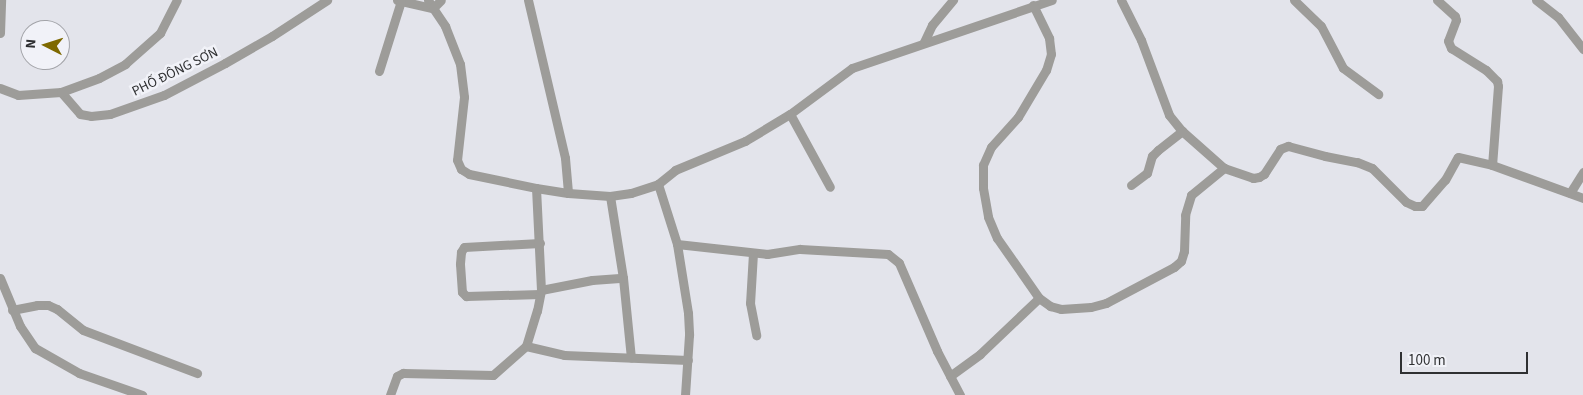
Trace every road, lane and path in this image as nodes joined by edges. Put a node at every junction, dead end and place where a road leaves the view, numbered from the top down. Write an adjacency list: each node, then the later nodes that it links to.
1 (1, 0): 16 (street)
2 (177, 0): 21 (street)
3 (326, 0): 21 (street, PHỐ ĐÔNG SƠN)
4 (397, 0): 13 (street)
5 (441, 0): 14 (street)
6 (528, 0): 32 (street)
7 (953, 0): 17 (street)
8 (1052, 0): 15 (street)
9 (1121, 0): 24 (street)
10 (1294, 0): 22 (street)
11 (1436, 0): 25 (street)
12 (1536, 0): 18 (street)
13 (401, 1): 14 (street); 19 (street)
14 (431, 4): 31 (street)
15 (1033, 5): 17 (street); 42 (street)
16 (0, 33)
17 (924, 42): 23 (street)
18 (1583, 49)
19 (379, 71)
20 (0, 88): 21 (street)
21 (61, 92)
22 (1378, 94)
23 (790, 114): 28 (street); 30 (street)
24 (1182, 131): 26 (street); 29 (street)
25 (1492, 165): 26 (street); 33 (street)
26 (1224, 168): 42 (street)
27 (1583, 172): 33 (street)
28 (658, 184): 34 (street); 37 (street)
29 (1131, 185)
30 (830, 187)
31 (536, 188): 32 (street); 36 (street)
32 (568, 193): 34 (street)
33 (1570, 193): 35 (street)
34 (610, 196): 40 (street)
35 (1583, 198)
36 (540, 243): 41 (street); 41 (street)
37 (677, 244): 38 (street); 47 (street)
38 (753, 253): 44 (street); 49 (street)
39 (0, 278): 43 (street)
40 (623, 278): 41 (street); 46 (street)
41 (541, 292): 45 (street)
42 (1039, 298): 49 (street)
43 (12, 310): 48 (street); 50 (street)
44 (756, 335)
45 (526, 346): 46 (street); 51 (street)
46 (631, 358): 47 (street)
47 (688, 360): 52 (street)
48 (198, 373)
49 (950, 376): 53 (street)
50 (142, 395)
51 (390, 395)
52 (685, 395)
53 (960, 395)

